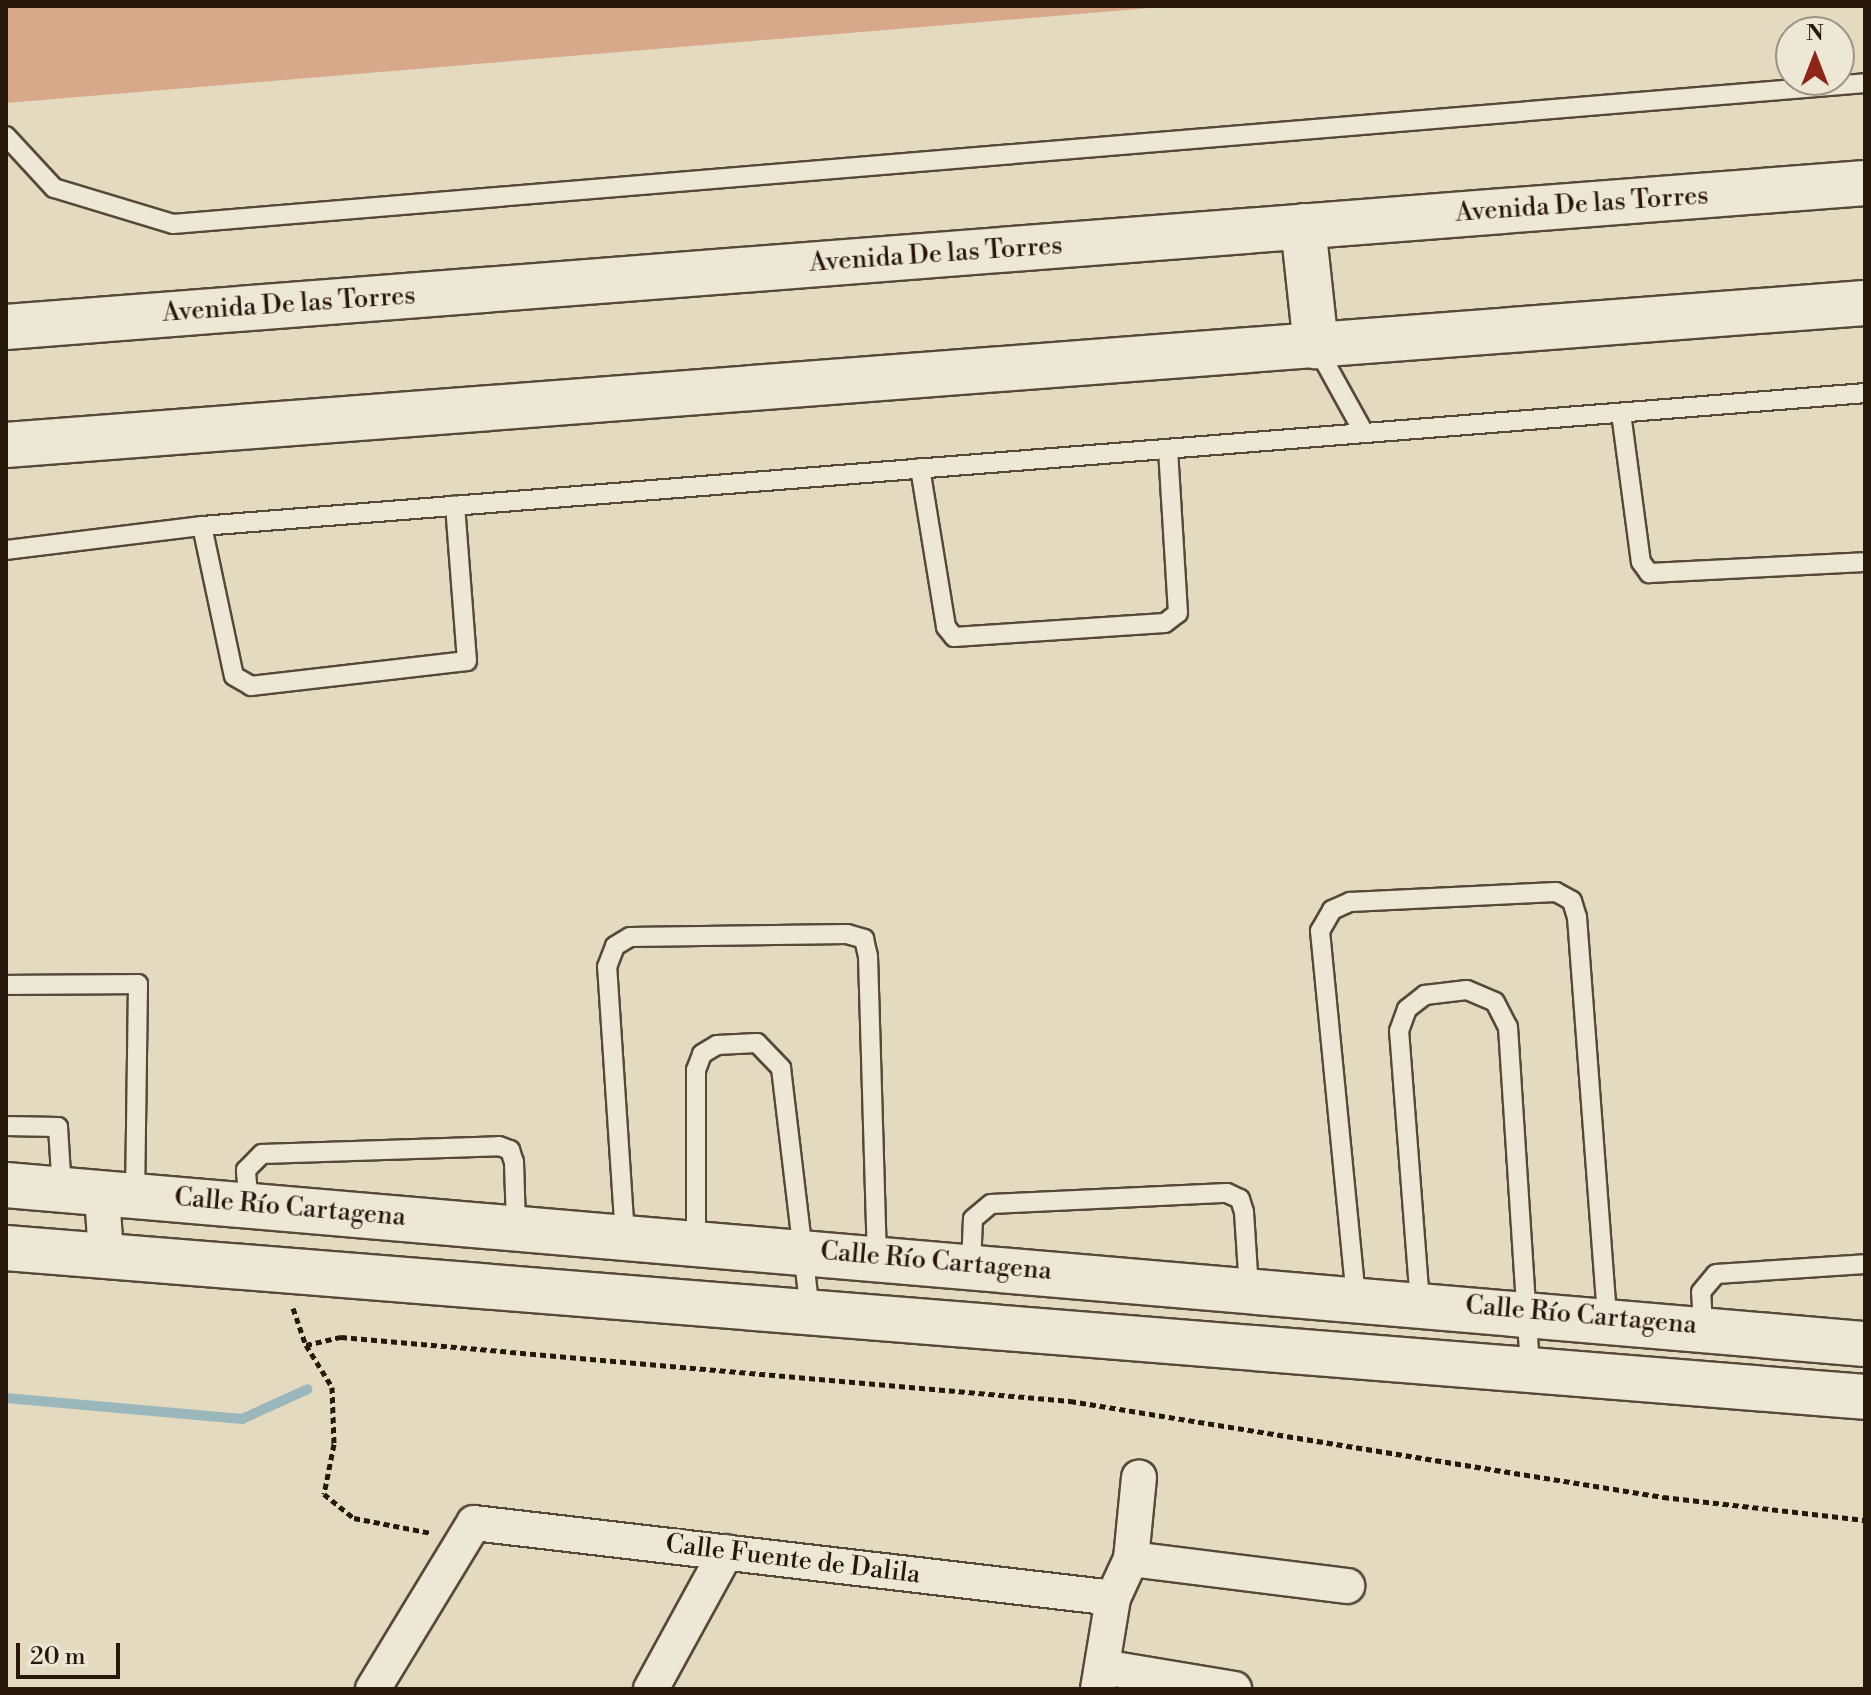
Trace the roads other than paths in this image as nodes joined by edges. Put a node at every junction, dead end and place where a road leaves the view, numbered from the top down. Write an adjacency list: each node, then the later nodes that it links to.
1 (1865, 83): 2 (lane)
2 (6, 136)
3 (1865, 183): 4 (main road, Avenida De las Torres)
4 (1303, 226): 6 (main road, Avenida De las Torres); 7 (main road)
5 (1865, 303): 7 (main road)
6 (6, 327)
7 (1316, 346): 10 (lane); 11 (main road)
8 (1865, 393): 9 (lane)
9 (1621, 413): 10 (lane); 17 (lane)
10 (1364, 433): 12 (lane)
11 (6, 445)
12 (1168, 449): 13 (lane); 13 (lane)
13 (920, 468): 14 (lane)
14 (455, 505): 15 (lane); 15 (lane)
15 (202, 526): 16 (lane)
16 (6, 550)
17 (1865, 562)
18 (6, 985): 21 (lane)
19 (6, 1126): 21 (lane)
20 (6, 1185): 21 (main road, Calle Río Cartagena)
21 (100, 1192): 22 (main road, Calle Río Cartagena); 28 (street)
22 (249, 1206): 23 (main road, Calle Río Cartagena); 23 (lane)
23 (516, 1227): 24 (main road, Calle Río Cartagena)
24 (625, 1236): 25 (main road, Calle Río Cartagena); 29 (lane)
25 (696, 1243): 27 (main road, Calle Río Cartagena); 27 (lane)
26 (6, 1248): 28 (main road, Calle Río Cartagena)
27 (808, 1251): 29 (main road, Calle Río Cartagena); 35 (lane)
28 (106, 1256): 35 (main road, Calle Río Cartagena)
29 (877, 1258): 31 (main road, Calle Río Cartagena)
30 (1865, 1264): 38 (lane)
31 (971, 1266): 32 (main road, Calle Río Cartagena); 32 (lane)
32 (1249, 1289): 33 (main road, Calle Río Cartagena)
33 (1356, 1298): 34 (main road, Calle Río Cartagena); 37 (lane)
34 (1420, 1303): 36 (main road, Calle Río Cartagena); 36 (lane)
35 (810, 1310): 40 (main road, Calle Río Cartagena)
36 (1527, 1312): 37 (main road, Calle Río Cartagena); 40 (lane)
37 (1607, 1319): 38 (main road, Calle Río Cartagena)
38 (1703, 1327): 39 (main road, Calle Río Cartagena)
39 (1865, 1344)
40 (1530, 1366): 41 (main road, Calle Río Cartagena)
41 (1865, 1397)
42 (1139, 1477): 44 (street)
43 (726, 1552): 46 (street, Calle Fuente de Dalila); 48 (street, Calle Fuente de Dalila); 49 (street)
44 (1131, 1559): 45 (street); 46 (street)
45 (1347, 1586)
46 (1113, 1598): 47 (street)
47 (1101, 1678): 50 (street)
48 (373, 1689)
49 (651, 1689)
50 (1234, 1689)

